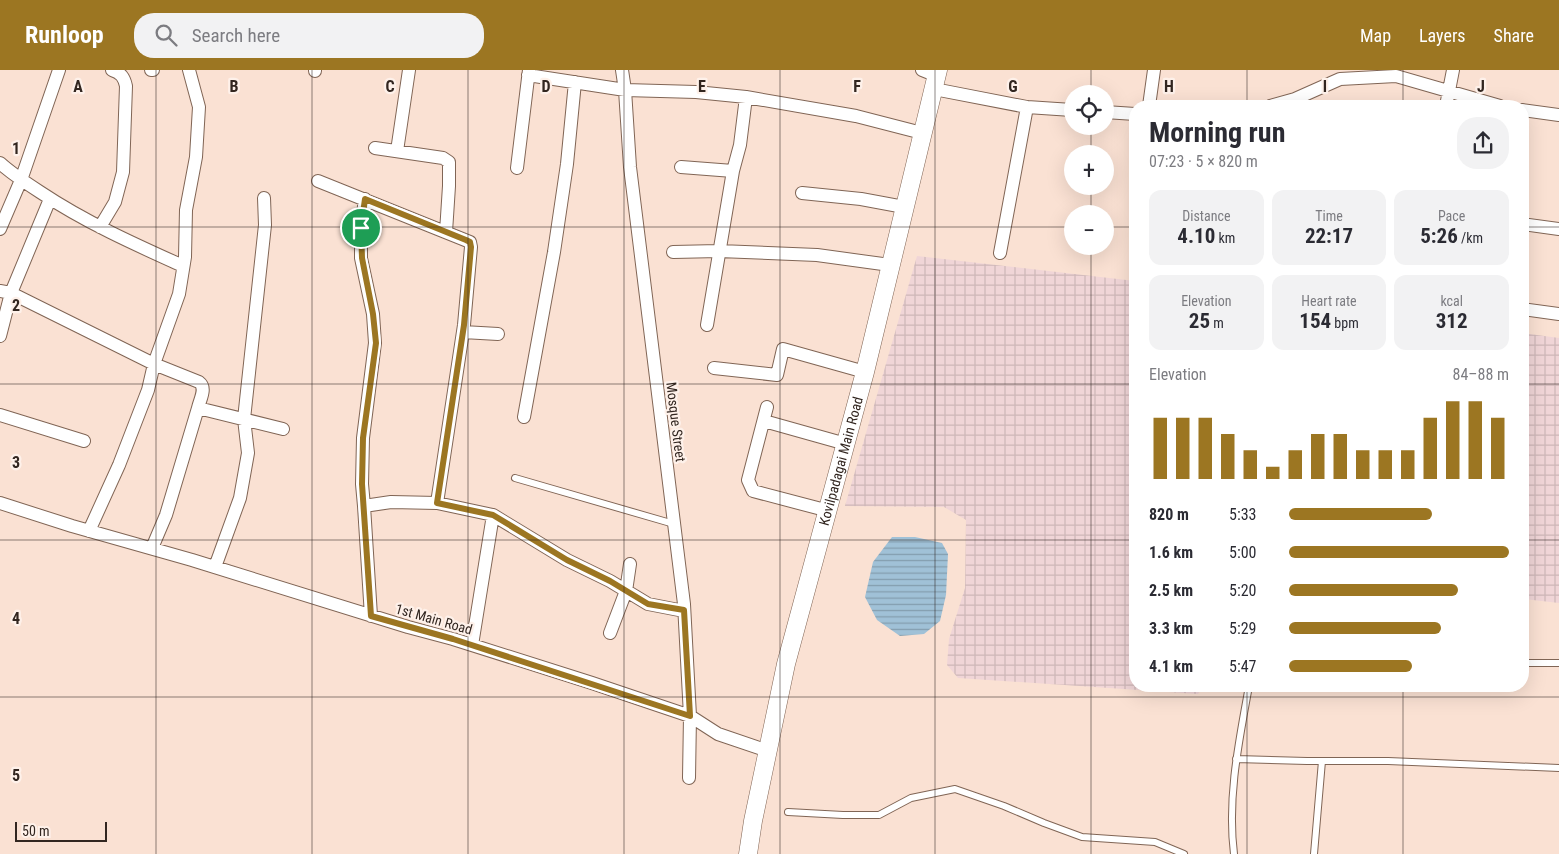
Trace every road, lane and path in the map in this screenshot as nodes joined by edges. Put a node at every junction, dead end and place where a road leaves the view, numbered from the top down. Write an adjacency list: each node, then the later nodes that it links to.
1 (59, 70): 31 (street)
2 (112, 70): 39 (street)
3 (189, 70): 47 (street)
4 (408, 70): 26 (street)
5 (622, 70): 11 (street, Mosque Street)
6 (1154, 70): 14 (street)
7 (1453, 70): 12 (street)
8 (529, 72): 10 (street); 29 (street)
9 (933, 76): 18 (street); 24 (main road, Kovilpadagai Main Road)
10 (575, 82): 11 (street); 61 (street)
11 (625, 90): 13 (street); 73 (street, Mosque Street)
12 (1449, 92): 15 (street); 16 (street); 17 (street)
13 (746, 97): 24 (street); 30 (street)
14 (1150, 100)
15 (1291, 100)
16 (1447, 100)
17 (1478, 100)
18 (1028, 107): 19 (street); 45 (street)
19 (1064, 109)
20 (1529, 111): 23 (street)
21 (1114, 113): 22 (street)
22 (1129, 114)
23 (1559, 115)
24 (922, 134): 37 (main road, Kovilpadagai Main Road)
25 (375, 148): 26 (street)
26 (397, 151): 42 (street)
27 (0, 163): 31 (street)
28 (681, 167): 30 (street)
29 (517, 168)
30 (733, 171): 43 (street)
31 (21, 180): 35 (street); 41 (street)
32 (318, 181): 36 (street)
33 (802, 193): 37 (street)
34 (264, 198): 62 (street)
35 (50, 199): 39 (street); 48 (street)
36 (365, 199): 42 (street); 70 (street)
37 (904, 207): 46 (main road, Kovilpadagai Main Road)
38 (1529, 225): 40 (street)
39 (100, 227): 47 (street)
40 (1559, 229)
41 (0, 230)
42 (446, 232): 52 (street)
43 (719, 251): 44 (street); 46 (street); 51 (street)
44 (673, 252)
45 (1000, 253)
46 (890, 265): 57 (main road, Kovilpadagai Main Road)
47 (183, 266): 55 (street)
48 (6, 292): 54 (street); 55 (street)
49 (1529, 310): 50 (street)
50 (1559, 314)
51 (707, 325)
52 (463, 332): 53 (street); 69 (street)
53 (498, 334)
54 (0, 336)
55 (154, 364): 59 (street); 74 (street)
56 (714, 368): 57 (street)
57 (865, 372): 66 (main road, Kovilpadagai Main Road)
58 (767, 407): 63 (street)
59 (198, 408): 62 (street); 75 (street)
60 (0, 415): 65 (street)
61 (524, 417)
62 (244, 419): 64 (street); 77 (street)
63 (764, 421): 66 (street); 71 (street)
64 (283, 429)
65 (84, 440)
66 (846, 444): 71 (main road, Kovilpadagai Main Road)
67 (515, 478): 73 (lane)
68 (0, 503): 74 (street, 1st Main Road)
69 (437, 503): 70 (street); 72 (street)
70 (364, 506): 80 (street)
71 (828, 510): 87 (main road, Kovilpadagai Main Road)
72 (493, 515): 78 (street); 82 (street)
73 (674, 524): 79 (street, Mosque Street)
74 (89, 531): 75 (street, 1st Main Road)
75 (152, 548): 77 (street, 1st Main Road)
76 (630, 564): 78 (street)
77 (215, 567): 80 (street, 1st Main Road)
78 (626, 591): 79 (street); 81 (street)
79 (684, 610): 86 (street, Mosque Street)
80 (371, 616): 82 (street, 1st Main Road)
81 (610, 633)
82 (472, 645): 86 (street, 1st Main Road)
83 (1529, 663): 84 (lane)
84 (1559, 663)
85 (1248, 692): 88 (lane)
86 (690, 716): 87 (street, 1st Main Road); 91 (street, Mosque Street)
87 (768, 751): 93 (main road, Kovilpadagai Main Road)
88 (1236, 759): 89 (lane); 95 (lane)
89 (1322, 761): 90 (lane); 96 (lane)
90 (1559, 768)
91 (689, 778)
92 (788, 812): 94 (lane)
93 (748, 854)
94 (1184, 854)
95 (1234, 854)
96 (1314, 854)

